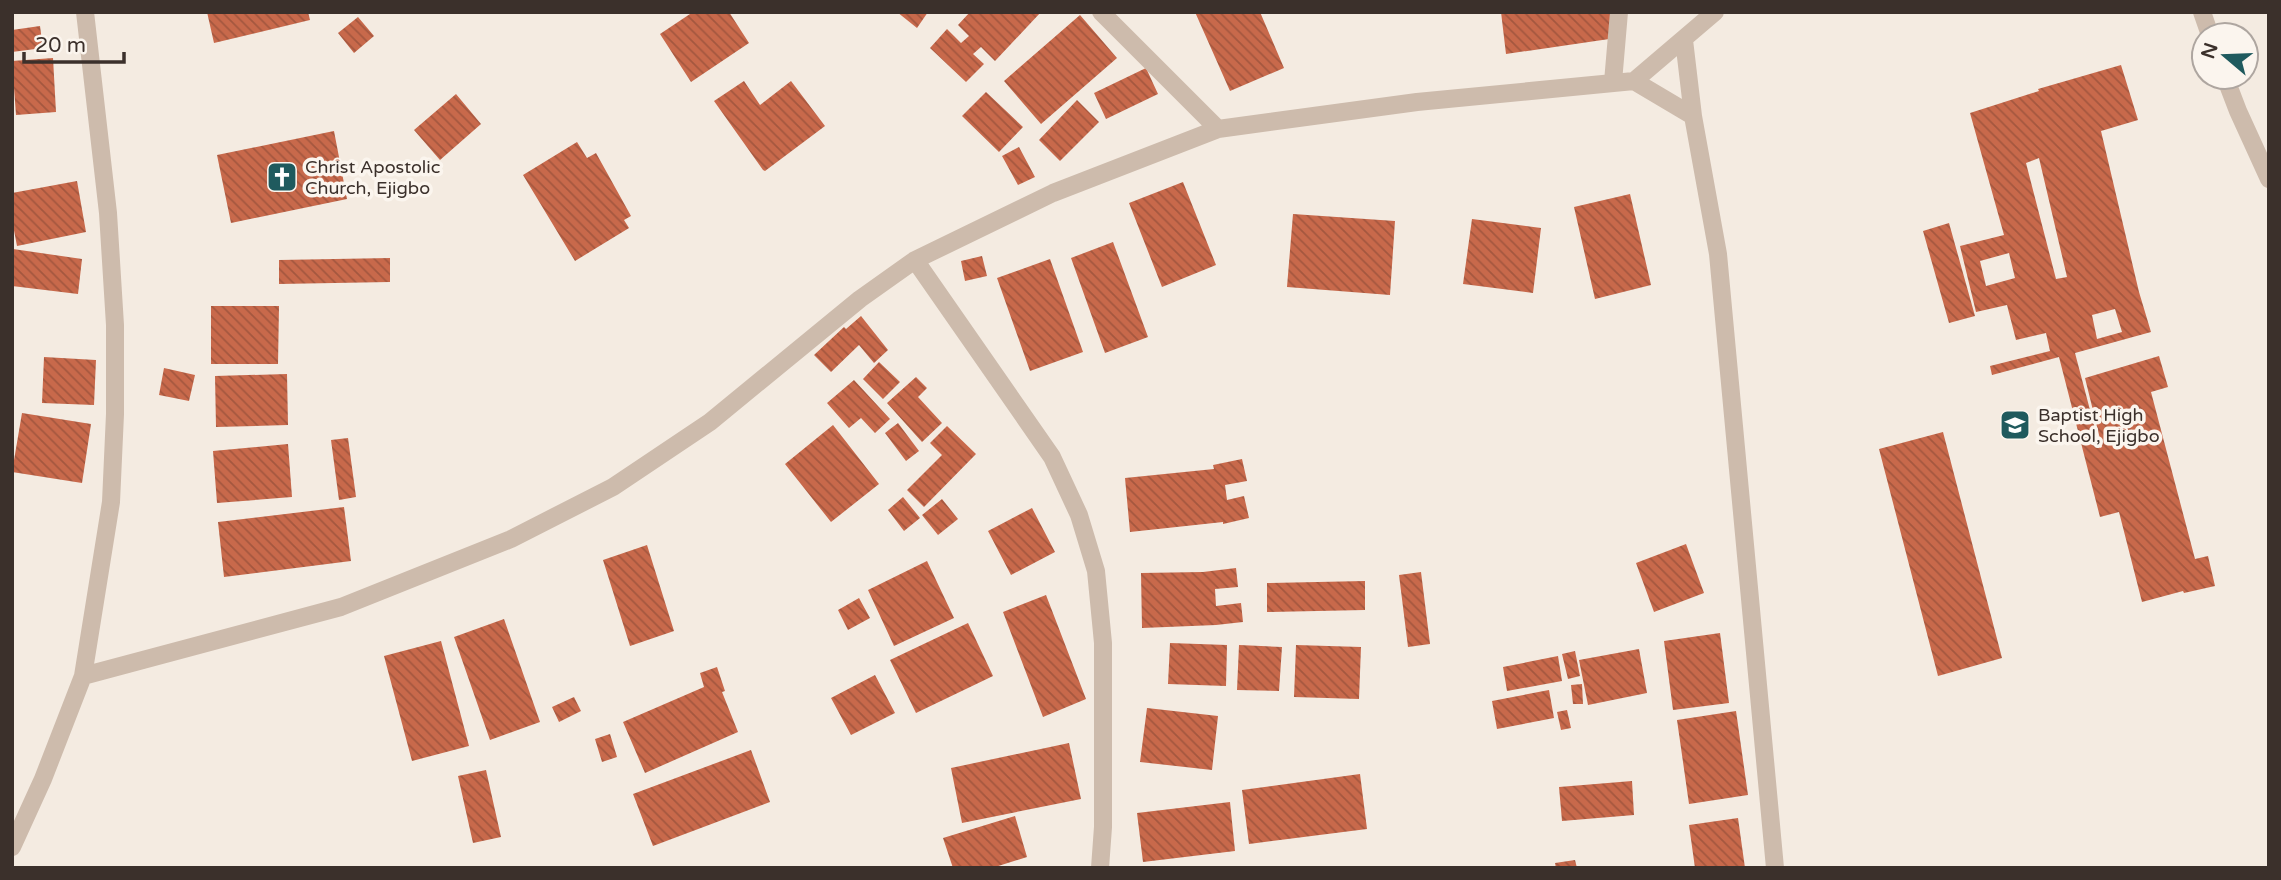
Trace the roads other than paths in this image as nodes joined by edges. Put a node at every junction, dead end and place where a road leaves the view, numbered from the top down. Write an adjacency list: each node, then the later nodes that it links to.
1 (85, 12): 13 (street)
2 (1101, 12): 10 (street)
3 (1619, 12): 7 (street)
4 (1714, 12): 5 (street)
5 (1684, 40): 6 (street); 9 (street)
6 (1634, 81): 7 (street); 9 (street)
7 (1613, 82): 10 (street)
8 (2231, 91): 11 (street)
9 (1693, 116): 16 (street)
10 (1218, 129): 12 (street)
11 (2269, 179)
12 (915, 260): 13 (street); 15 (street)
13 (83, 676): 14 (street)
14 (12, 847)
15 (1100, 868)
16 (1775, 868)

